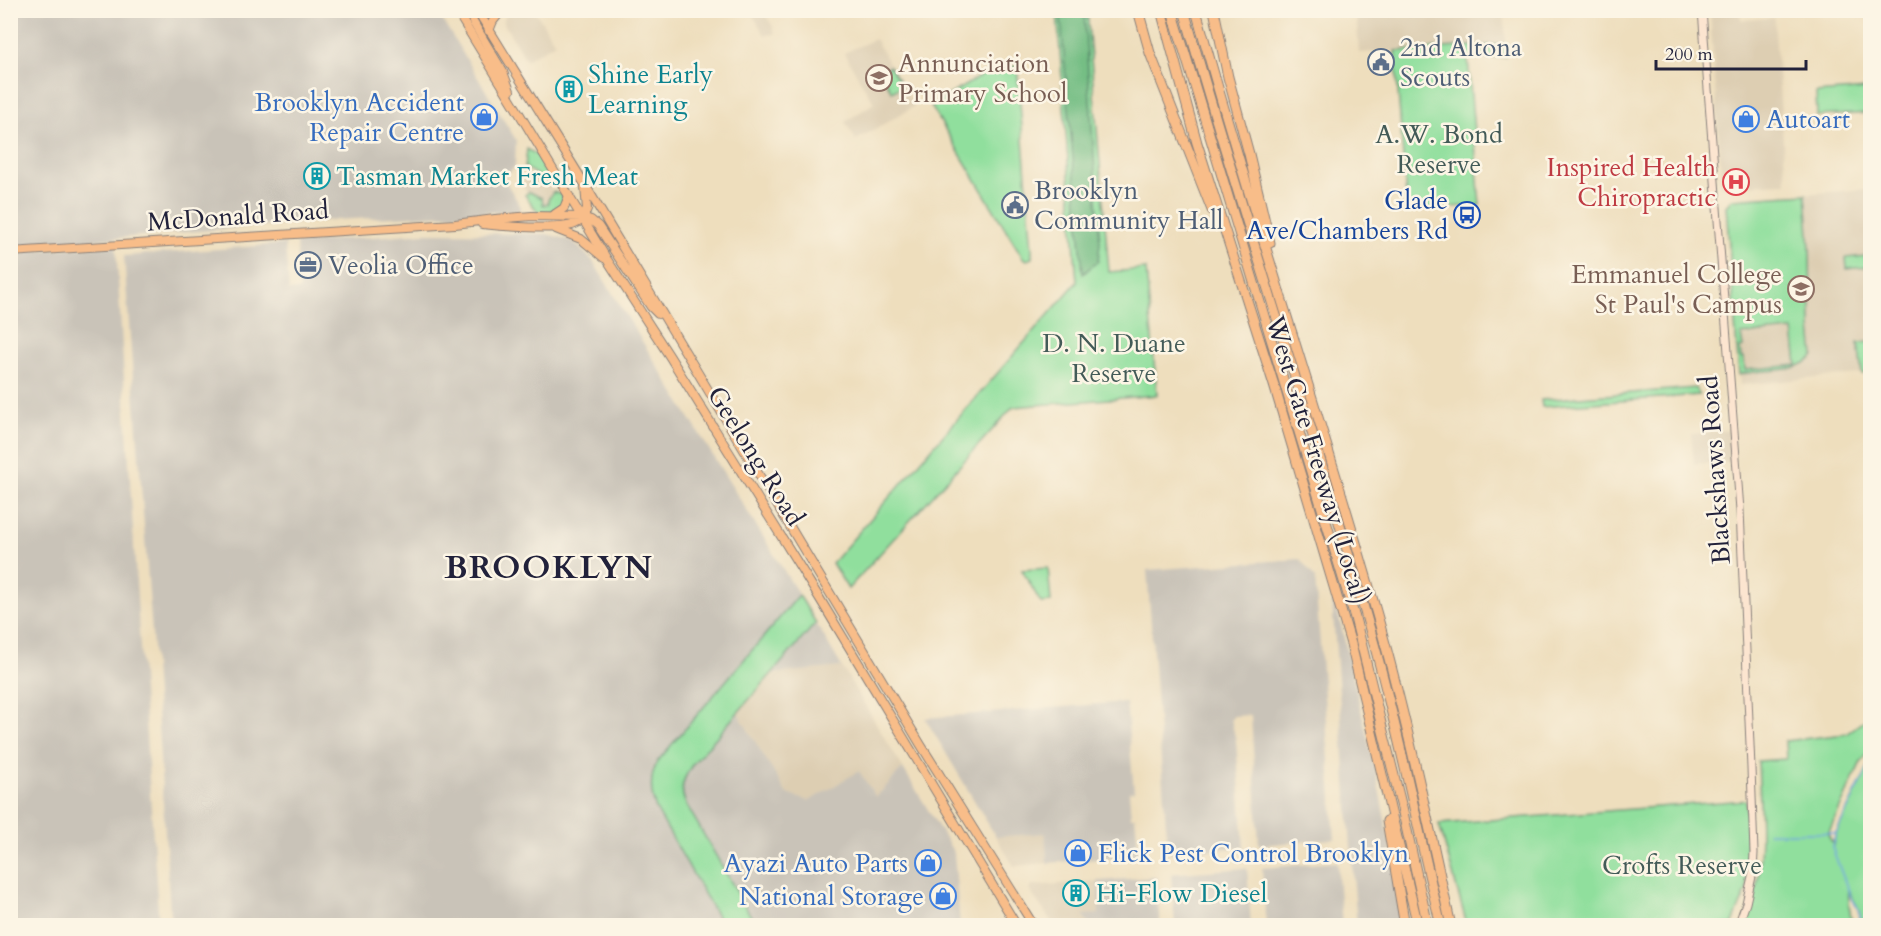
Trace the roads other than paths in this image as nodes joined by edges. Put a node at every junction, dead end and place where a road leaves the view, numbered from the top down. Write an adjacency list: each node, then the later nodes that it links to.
1 (456, 10): 13 (highway, Geelong Road)
2 (470, 10): 13 (highway)
3 (477, 10): 12 (highway, Geelong Road)
4 (502, 10): 12 (main road)
5 (1138, 10): 24 (highway)
6 (1161, 10): 24 (highway, West Gate Freeway (Local))
7 (1172, 10): 37 (highway)
8 (1184, 10): 38 (highway)
9 (1196, 10): 28 (highway, West Gate Freeway (Local))
10 (1214, 10): 28 (highway)
11 (1702, 10): 41 (main road, Blackshaws Road)
12 (489, 31): 14 (highway, Geelong Road)
13 (513, 102): 15 (highway, Geelong Road)
14 (584, 183): 18 (highway); 25 (highway, Geelong Road)
15 (569, 196): 17 (main road); 18 (highway, Geelong Road)
16 (532, 216): 17 (main road, McDonald Road); 19 (main road, McDonald Road); 20 (main road)
17 (551, 216): 18 (main road, McDonald Road)
18 (583, 218): 21 (main road, McDonald Road); 23 (highway, Geelong Road); 25 (highway)
19 (468, 222): 20 (main road, McDonald Road); 22 (main road, McDonald Road)
20 (532, 226): 21 (main road, McDonald Road)
21 (549, 227): 23 (main road)
22 (10, 252)
23 (608, 261): 27 (highway, Geelong Road)
24 (1239, 274): 29 (highway, West Gate Freeway (Local))
25 (666, 320): 26 (highway, Geelong Road)
26 (697, 373): 27 (highway); 31 (highway, Geelong Road)
27 (686, 381): 32 (highway, Geelong Road)
28 (1311, 396): 30 (highway, West Gate Freeway (Local))
29 (1359, 676): 35 (highway); 36 (highway, West Gate Freeway (Local))
30 (1442, 881): 39 (highway, West Gate Freeway (Local)); 40 (highway)
31 (1009, 885): 32 (highway); 34 (highway, Geelong Road)
32 (997, 894): 33 (highway, Geelong Road)
33 (1017, 926)
34 (1034, 926)
35 (1405, 926)
36 (1418, 926)
37 (1428, 926)
38 (1441, 926)
39 (1451, 926)
40 (1458, 926)
41 (1738, 926)

